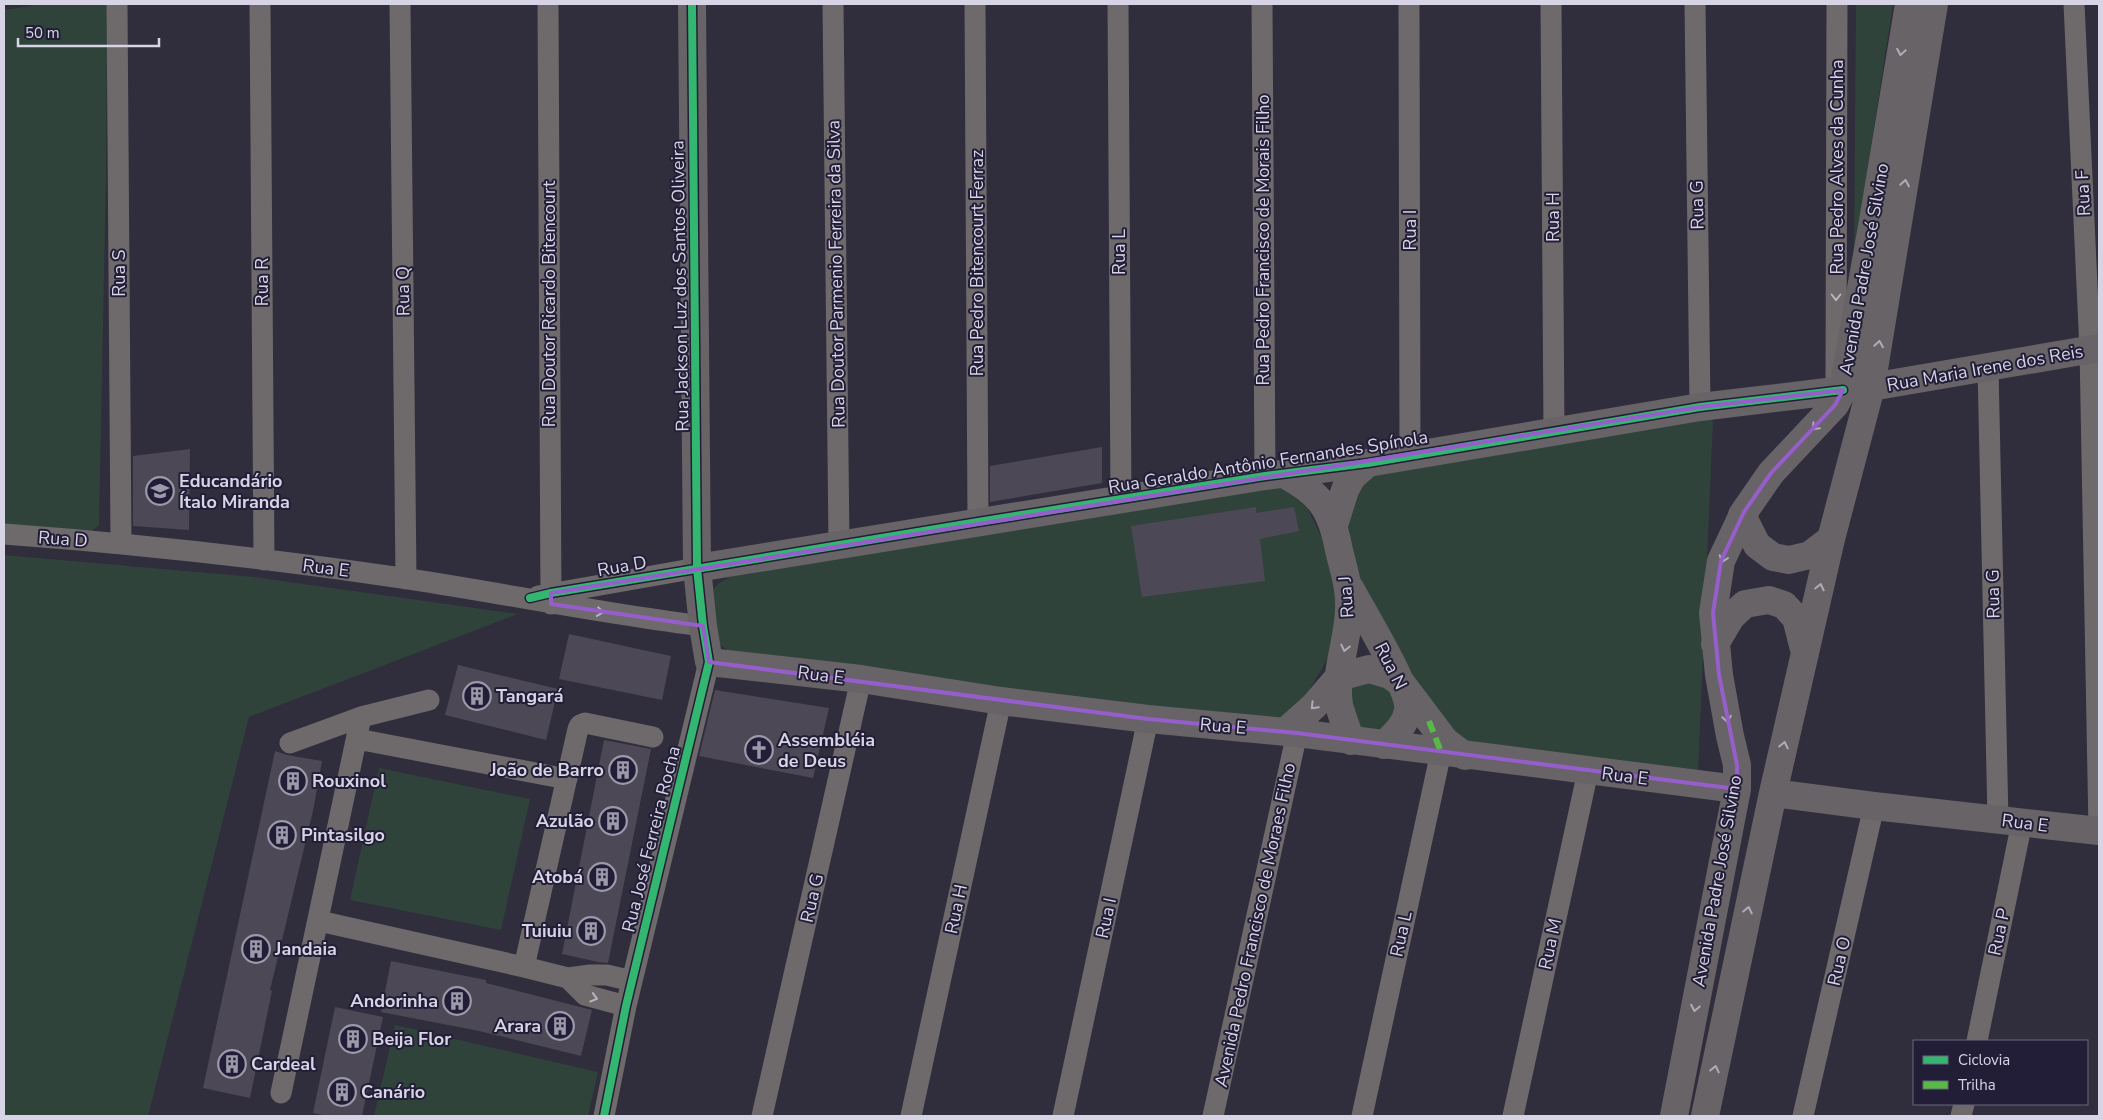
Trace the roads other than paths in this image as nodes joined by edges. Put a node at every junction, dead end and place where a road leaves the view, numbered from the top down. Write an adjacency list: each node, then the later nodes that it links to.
1 (117, 4): 32 (street, Rua S)
2 (260, 4): 34 (street, Rua R)
3 (400, 4): 36 (street, Rua Q)
4 (548, 4): 38 (street, Rua Doutor Ricardo Bitencourt)
5 (692, 4): 35 (street, Rua Jackson Luz dos Santos Oliveira)
6 (833, 4): 33 (street, Rua Doutor Parmenio Ferreira da Silva)
7 (975, 4): 28 (street, Rua Pedro Bitencourt Ferraz)
8 (1118, 4): 26 (street, Rua L)
9 (1262, 4): 25 (street, Rua Pedro Francisco de Morais Filho)
10 (1409, 4): 23 (street, Rua I)
11 (1551, 4): 22 (street, Rua H)
12 (1695, 4): 21 (street, Rua G)
13 (1837, 4): 20 (street, Rua Pedro Alves da Cunha, one-way to 20)
14 (1909, 4): 20 (street, Avenida Padre José Silvino, one-way to 20)
15 (1934, 4): 19 (street, Avenida Padre José Silvino, one-way to 15)
16 (2074, 4): 17 (street, Rua F)
17 (2094, 349): 18 (street, Rua Maria Irene dos Reis); 63 (street, Rua F)
18 (1988, 368): 19 (street, Rua Maria Irene dos Reis); 62 (street, Rua G)
19 (1872, 387): 31 (street, Avenida Padre José Silvino)
20 (1840, 390): 21 (street, Rua Geraldo Antônio Fernandes Spínola); 27 (street, Avenida Padre José Silvino, one-way to 27)
21 (1700, 407): 22 (street, Rua Geraldo Antônio Fernandes Spínola)
22 (1554, 431): 23 (street, Rua Geraldo Antônio Fernandes Spínola)
23 (1410, 456): 24 (street, Rua Geraldo Antônio Fernandes Spínola)
24 (1368, 463): 25 (street, Rua Geraldo Antônio Fernandes Spínola); 29 (street)
25 (1275, 475): 26 (street, Rua Geraldo Antônio Fernandes Spínola); 29 (street, Rua J)
26 (1121, 500): 28 (street, Rua Geraldo Antônio Fernandes Spínola)
27 (1742, 515): 31 (street); 40 (street, Avenida Padre José Silvino, one-way to 40)
28 (978, 522): 33 (street, Rua Geraldo Antônio Fernandes Spínola)
29 (1334, 525): 37 (street, Rua J)
30 (4, 534): 32 (street, Rua D)
31 (1831, 539): 41 (street, Avenida Padre José Silvino, one-way to 31)
32 (121, 543): 34 (street, Rua E)
33 (840, 544): 35 (street, Rua Geraldo Antônio Fernandes Spínola)
34 (264, 560): 36 (street, Rua E)
35 (698, 568): 38 (street, Rua D); 39 (street, Rua José Ferreira Rocha)
36 (406, 579): 38 (street, Rua E)
37 (1348, 584): 43 (street, Rua J, one-way to 43); 45 (street, Rua N)
38 (551, 599): 39 (street, Rua E, one-way to 39)
39 (703, 626): 42 (street, Rua José Ferreira Rocha)
40 (1716, 644): 41 (street); 59 (street, Avenida Padre José Silvino, one-way to 59)
41 (1805, 654): 60 (street, Avenida Padre José Silvino, one-way to 41)
42 (709, 662): 44 (street, Rua E); 67 (street, Rua José Ferreira Rocha)
43 (1339, 677): 45 (street); 50 (street, one-way to 50); 53 (street, Rua J)
44 (861, 680): 47 (street, Rua E); 72 (street, Rua G)
45 (1402, 684): 55 (street, Rua N); 56 (street)
46 (429, 700): 48 (street)
47 (1001, 701): 49 (street, Rua E); 73 (street, Rua H)
48 (361, 717): 52 (street); 54 (street)
49 (1148, 719): 50 (street, Rua E); 74 (street, Rua I)
50 (1291, 732): 53 (street, Rua E); 75 (street, Avenida Pedro Francisco de Moraes Filho)
51 (652, 737): 58 (street)
52 (357, 739): 58 (street); 64 (street)
53 (1352, 741): 55 (street, Rua E)
54 (290, 743)
55 (1384, 745): 56 (street, Rua E)
56 (1453, 754): 57 (street, Rua E); 76 (street, Rua L)
57 (1588, 771): 59 (street, Rua E); 77 (street, Rua M)
58 (567, 779): 65 (street)
59 (1737, 789): 78 (street, Avenida Padre José Silvino, one-way to 78)
60 (1773, 792): 61 (street, Rua E); 79 (street, Avenida Padre José Silvino, one-way to 60)
61 (1874, 806): 62 (street, Rua E); 80 (street, Rua O)
62 (2010, 821): 63 (street, Rua E); 69 (street, Rua P)
63 (2099, 831)
64 (319, 921): 65 (street); 70 (street)
65 (524, 966): 66 (street)
66 (568, 978): 67 (street); 68 (street, one-way to 68)
67 (632, 981): 68 (street, Rua José Ferreira Rocha)
68 (626, 1006): 71 (street, Rua José Ferreira Rocha)
69 (1977, 1040)
70 (281, 1094)
71 (604, 1116)
72 (762, 1116)
73 (911, 1116)
74 (1063, 1116)
75 (1213, 1116)
76 (1362, 1116)
77 (1513, 1116)
78 (1674, 1116)
79 (1705, 1116)
80 (1803, 1116)

